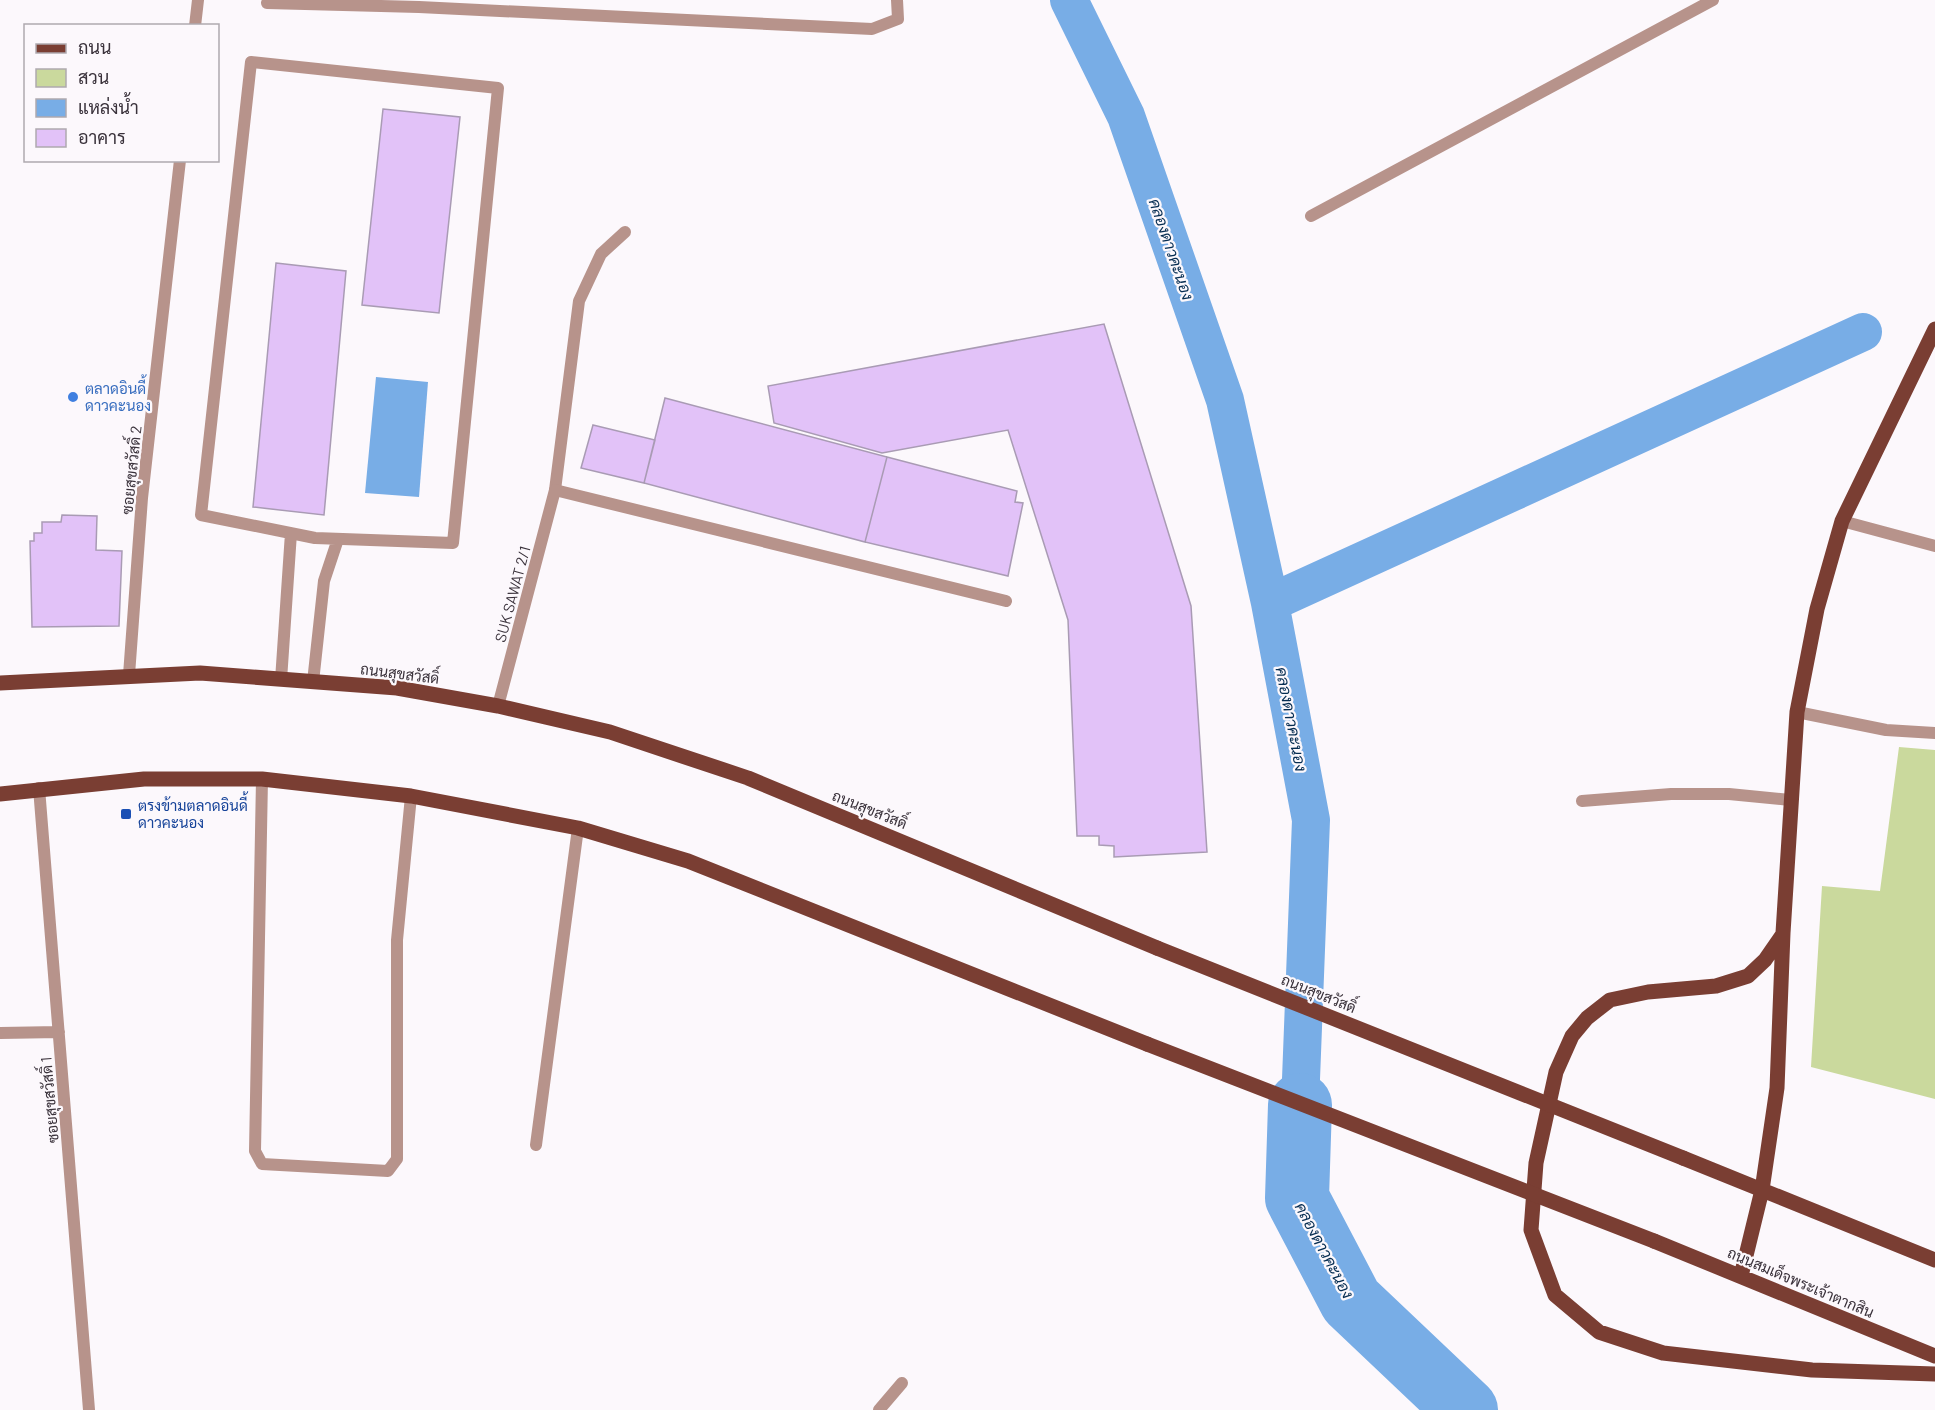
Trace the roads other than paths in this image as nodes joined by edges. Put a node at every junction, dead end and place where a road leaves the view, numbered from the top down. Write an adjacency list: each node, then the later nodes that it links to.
1 (198, 0): 5 (street)
2 (897, 0): 4 (street)
3 (1713, 0): 7 (street)
4 (267, 3)
5 (195, 24)
6 (180, 162): 16 (street, ซอยสุขสวัสดิ์ 2)
7 (1311, 216)
8 (625, 232): 10 (street, SUK SAWAT 2/1)
9 (1935, 329): 11 (main road)
10 (555, 490): 15 (street); 20 (street, SUK SAWAT 2/1)
11 (1842, 520): 14 (street); 21 (main road)
12 (291, 533): 13 (street); 13 (street); 17 (street)
13 (338, 539): 18 (street)
14 (1935, 546)
15 (1006, 601)
16 (129, 675): 17 (main road, ถนนสุขสวัสดิ์); 19 (main road, ถนนสุขสวัสดิ์)
17 (281, 680): 18 (main road, ถนนสุขสวัสดิ์)
18 (313, 682): 20 (main road, ถนนสุขสวัสดิ์)
19 (0, 683)
20 (498, 706): 34 (main road, ถนนสุขสวัสดิ์, bridge)
21 (1797, 712): 22 (street); 27 (main road)
22 (1935, 733)
23 (262, 778): 24 (main road); 26 (main road); 26 (street)
24 (39, 788): 25 (main road); 31 (street, ซอยสุขสวัสดิ์ 1)
25 (0, 794)
26 (411, 796): 29 (main road)
27 (1790, 800): 28 (street); 30 (main road)
28 (1582, 801)
29 (578, 828): 33 (street); 36 (main road, ถนนสมเด็จพระเจ้าตากสิน, bridge)
30 (1783, 933): 34 (main road); 38 (main road)
31 (59, 1032): 32 (street); 40 (street, ซอยสุขสวัสดิ์ 1)
32 (0, 1033)
33 (536, 1145)
34 (1762, 1190): 35 (main road); 36 (main road)
35 (1935, 1260)
36 (1740, 1276): 37 (main road, ถนนสมเด็จพระเจ้าตากสิน)
37 (1935, 1356)
38 (1935, 1374)
39 (902, 1383): 41 (street)
40 (89, 1410)
41 (879, 1410)

